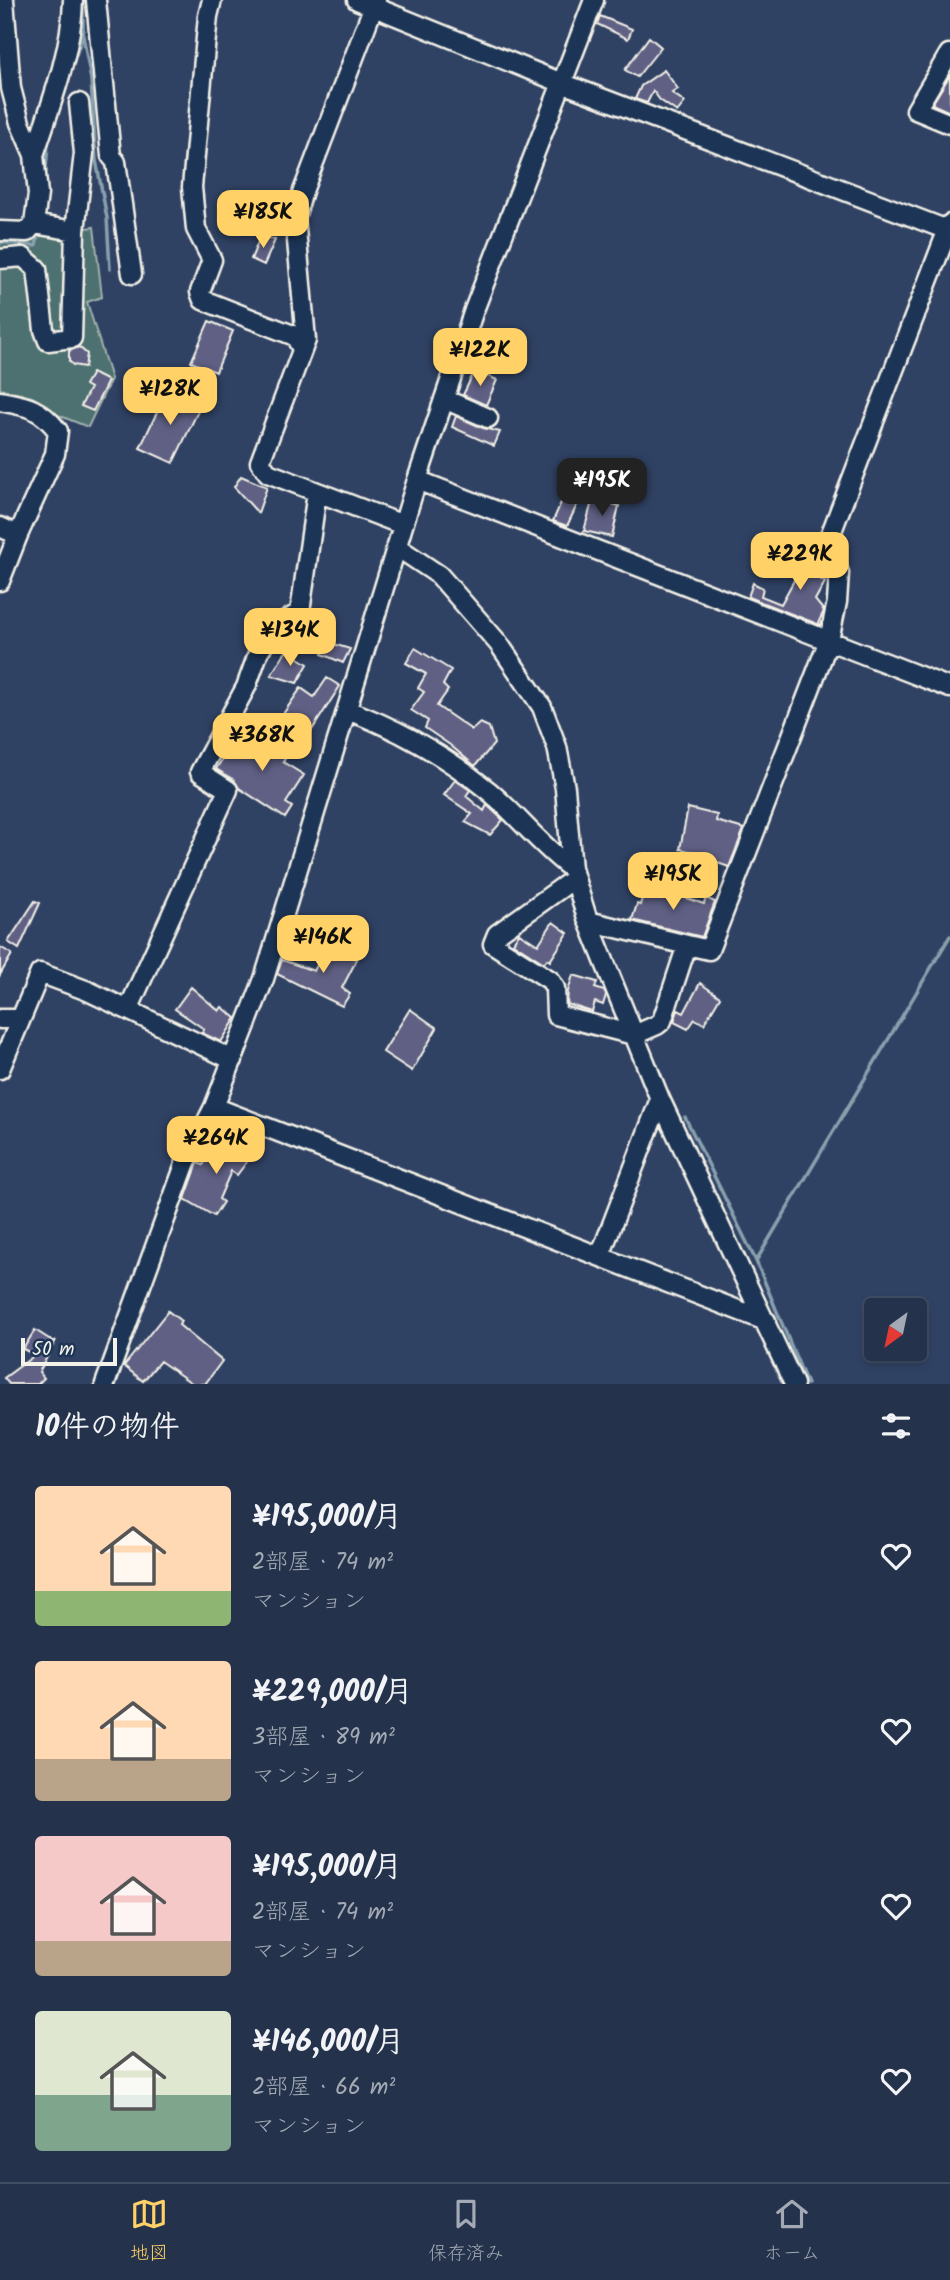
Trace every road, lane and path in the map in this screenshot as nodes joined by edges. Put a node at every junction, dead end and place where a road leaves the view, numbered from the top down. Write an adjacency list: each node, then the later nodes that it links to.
1 (4, 0): 11 (street)
2 (73, 0): 11 (street)
3 (96, 0): 17 (street)
4 (212, 0): 18 (street)
5 (594, 0): 8 (street)
6 (369, 2): 8 (street); 18 (street)
7 (949, 54): 10 (street)
8 (562, 83): 13 (street); 19 (street)
9 (79, 103): 14 (street)
10 (950, 124)
11 (34, 155): 12 (street)
12 (34, 224): 14 (street); 15 (street)
13 (949, 228): 29 (street)
14 (75, 232): 16 (street)
15 (3, 237)
16 (0, 259)
17 (132, 274)
18 (302, 349): 23 (street)
19 (444, 399): 21 (street); 22 (street)
20 (0, 401): 26 (street)
21 (488, 418)
22 (417, 480): 24 (street); 29 (street)
23 (317, 492): 24 (street); 35 (street)
24 (403, 525): 27 (street)
25 (0, 527): 26 (street)
26 (18, 535): 28 (street)
27 (397, 547): 31 (street); 32 (street)
28 (0, 582)
29 (829, 640): 30 (street); 34 (street)
30 (950, 688)
31 (347, 710): 32 (street); 39 (street)
32 (573, 874): 33 (street); 38 (street)
33 (588, 921): 34 (street); 38 (street)
34 (687, 945): 38 (street)
35 (128, 1010): 37 (street); 39 (street)
36 (0, 1019): 37 (street)
37 (19, 1019): 40 (street)
38 (634, 1035): 41 (street)
39 (233, 1060): 42 (street)
40 (0, 1069)
41 (660, 1099): 43 (street); 44 (street)
42 (214, 1107): 43 (street); 45 (street)
43 (600, 1256): 44 (street)
44 (766, 1321): 46 (street)
45 (105, 1384)
46 (794, 1384)

